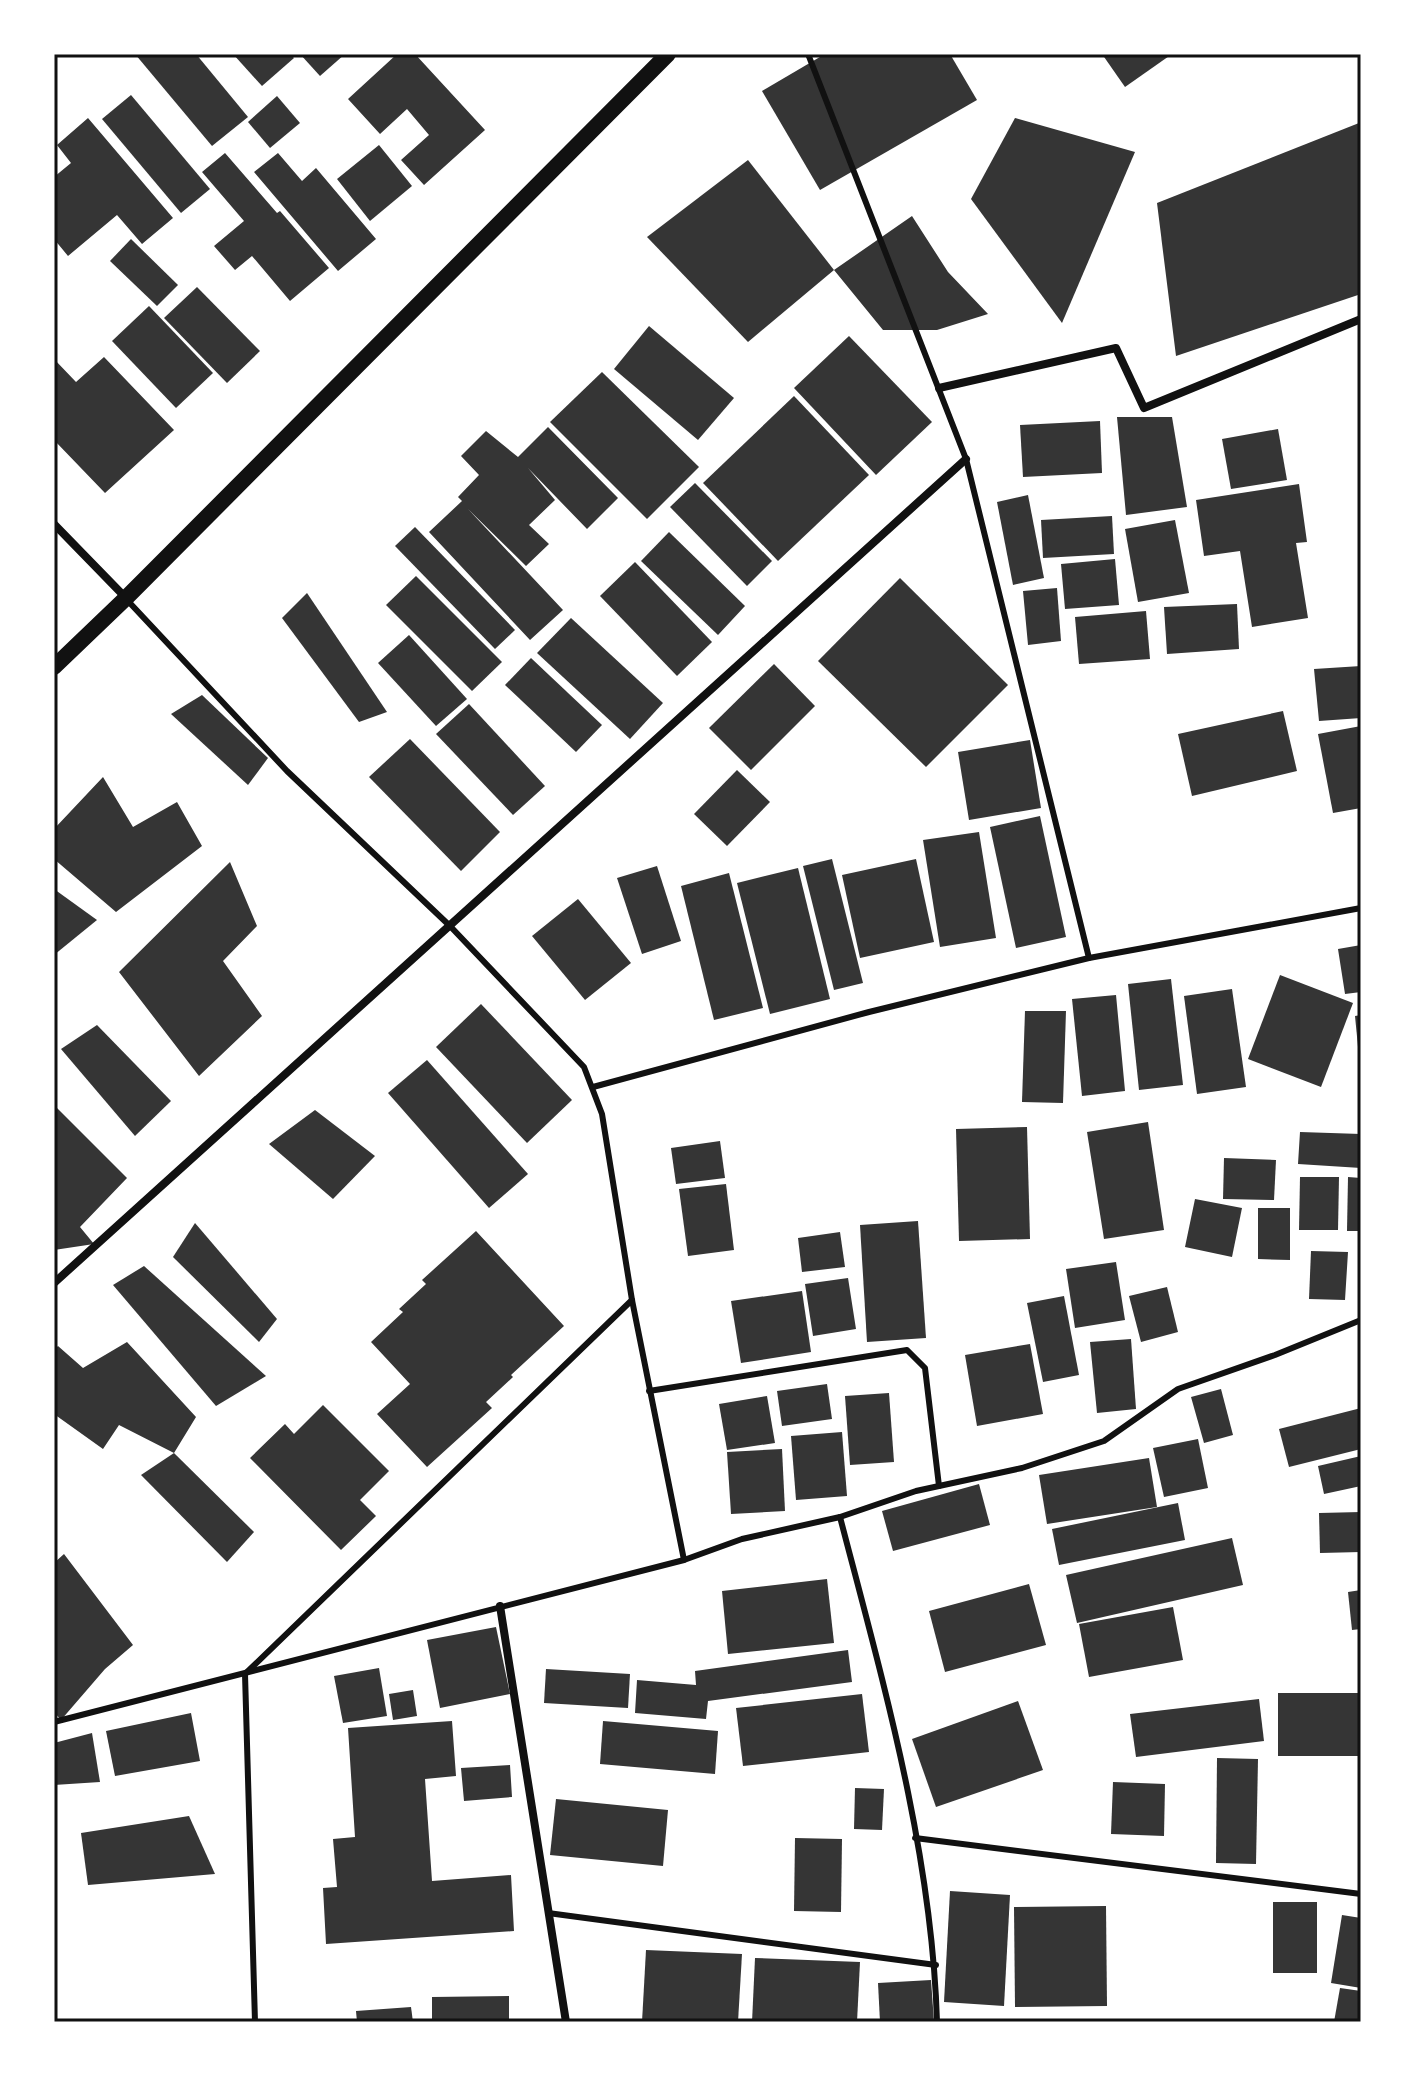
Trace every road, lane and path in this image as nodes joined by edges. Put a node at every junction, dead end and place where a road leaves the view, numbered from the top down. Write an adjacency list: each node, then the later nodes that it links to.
1 (668, 54): 7 (main road)
2 (808, 54): 4 (lane)
3 (1361, 319): 4 (street)
4 (939, 388): 5 (lane)
5 (966, 459): 10 (street); 11 (lane)
6 (54, 524): 7 (street)
7 (126, 598): 8 (main road); 10 (lane)
8 (54, 667)
9 (1361, 908): 11 (lane)
10 (450, 926): 12 (lane); 13 (street)
11 (1089, 958): 12 (lane)
12 (593, 1087): 14 (lane)
13 (54, 1283)
14 (632, 1300): 16 (lane); 21 (lane)
15 (1361, 1320): 17 (lane)
16 (649, 1391): 17 (lane); 19 (lane)
17 (939, 1486): 18 (lane)
18 (840, 1517): 19 (lane); 23 (lane)
19 (684, 1560): 20 (lane)
20 (500, 1606): 21 (lane); 25 (street)
21 (245, 1674): 22 (lane); 27 (lane)
22 (54, 1722)
23 (915, 1838): 24 (lane); 26 (lane)
24 (1361, 1894)
25 (548, 1913): 26 (lane); 28 (street)
26 (936, 1965): 29 (lane)
27 (255, 2022)
28 (566, 2022)
29 (937, 2022)

